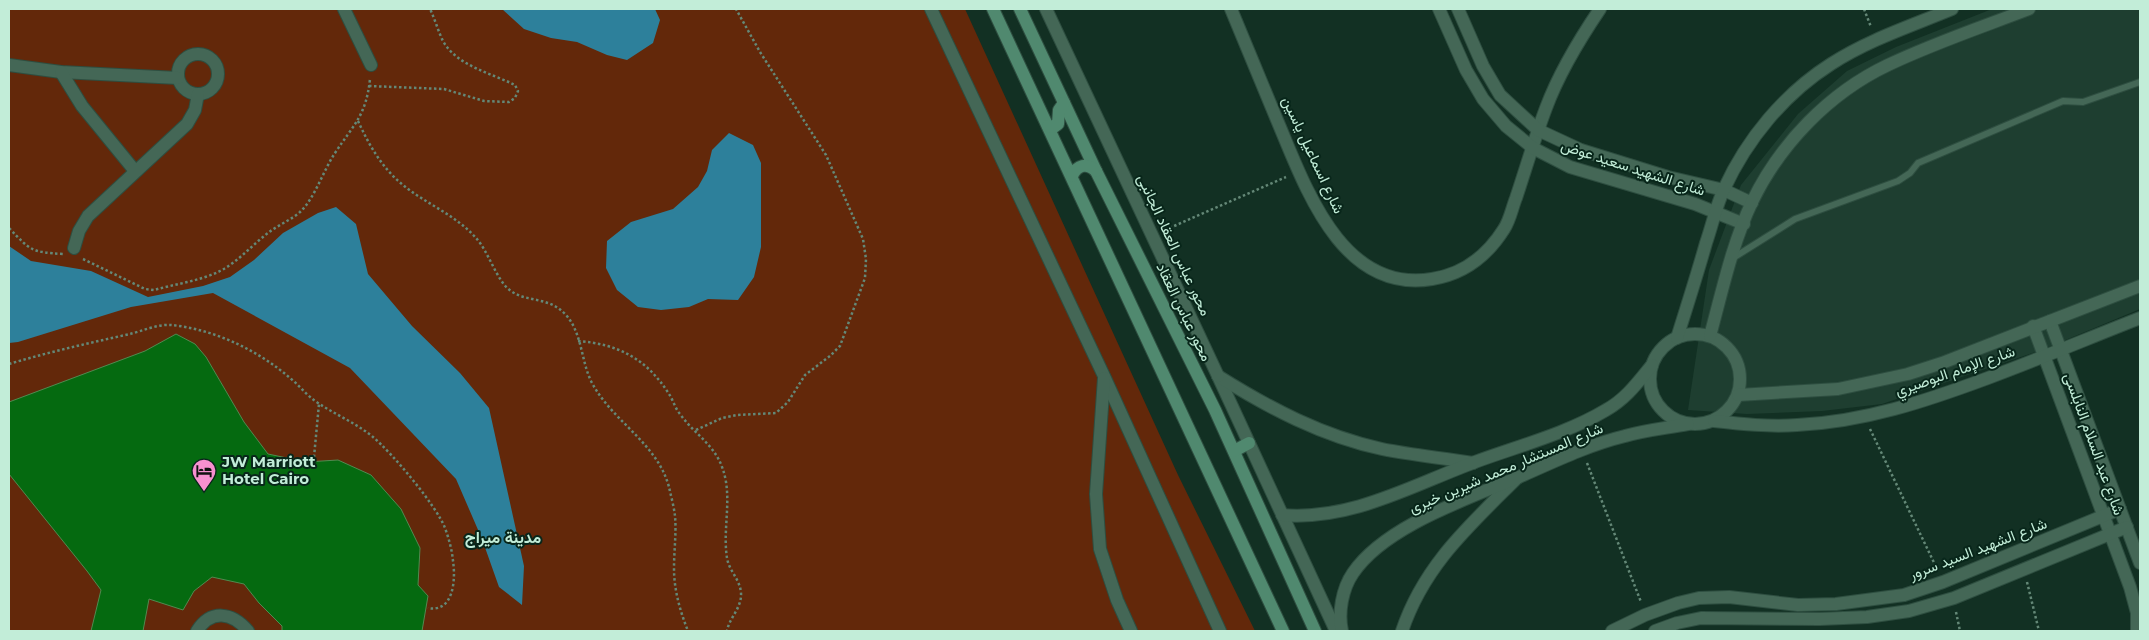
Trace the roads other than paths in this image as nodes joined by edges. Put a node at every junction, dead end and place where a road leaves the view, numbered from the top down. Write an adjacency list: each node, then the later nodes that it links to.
1 (344, 9): 13 (street)
2 (931, 9): 40 (street)
3 (993, 9): 19 (main road)
4 (1020, 9): 18 (main road, محور عباس العقاد)
5 (1046, 9): 41 (street, محور عباس العقاد الجانبى)
6 (1231, 9): 21 (street, شارع اسماعيل ياسين)
7 (1439, 9): 21 (street, شارع الشهيد سعيد عوض)
8 (1458, 9): 20 (street, شارع الشهيد سعيد عوض)
9 (1600, 9): 20 (street, شارع اسماعيل ياسين)
10 (1952, 9): 25 (street)
11 (2029, 9): 26 (street)
12 (9, 65): 14 (street)
13 (371, 65)
14 (61, 72): 15 (street); 23 (street)
15 (178, 78): 17 (street); 17 (street)
16 (2140, 82): 30 (lane)
17 (198, 94): 23 (street)
18 (1064, 103): 19 (main road); 22 (main road, محور عباس العقاد)
19 (1048, 126): 24 (main road)
20 (1538, 130): 21 (street, شارع اسماعيل ياسين); 25 (street, شارع الشهيد سعيد عوض)
21 (1533, 148): 27 (street, شارع الشهيد سعيد عوض)
22 (1096, 171): 24 (main road); 46 (main road, محور عباس العقاد)
23 (135, 172): 29 (street)
24 (1072, 176): 61 (main road)
25 (1724, 190): 26 (street, شارع الشهيد سعيد عوض); 27 (street)
26 (1752, 203): 28 (street)
27 (1716, 212): 28 (street, شارع الشهيد سعيد عوض); 36 (street)
28 (1744, 224): 30 (street)
29 (74, 254)
30 (1731, 260): 35 (street)
31 (2140, 286): 33 (street, شارع الإمام البوصيري)
32 (2140, 318): 37 (street, شارع الإمام البوصيري)
33 (2050, 320): 34 (street, شارع الإمام البوصيري); 37 (street, شارع عبد السلام النابلسى)
34 (2033, 326): 38 (street, شارع عبد السلام النابلسى); 42 (street, شارع الإمام البوصيري)
35 (1710, 336): 36 (street); 42 (street)
36 (1677, 338): 39 (street)
37 (2059, 350): 38 (street, شارع الإمام البوصيري); 49 (street, شارع عبد السلام النابلسى)
38 (2044, 356): 43 (street, شارع الإمام البوصيري); 51 (street, شارع عبد السلام النابلسى)
39 (1652, 365): 44 (street); 47 (street, شارع المستشار محمد شيرين خيرى)
40 (1104, 376): 59 (street); 60 (street)
41 (1218, 376): 45 (street, محور عباس العقاد الجانبى); 47 (street)
42 (1738, 395): 43 (street)
43 (1714, 422): 44 (street)
44 (1688, 424): 48 (street, شارع المستشار محمد شيرين خيرى)
45 (1248, 443): 46 (main road); 50 (street, محور عباس العقاد الجانبى)
46 (1234, 451): 62 (main road, محور عباس العقاد)
47 (1473, 462): 50 (street, شارع المستشار محمد شيرين خيرى)
48 (1518, 477): 64 (street, شارع المستشار محمد شيرين خيرى); 65 (street)
49 (2120, 509): 51 (street, شارع الشهيد السيد سرور); 52 (street, شارع عبد السلام النابلسى)
50 (1282, 515): 63 (street, محور عباس العقاد الجانبى)
51 (2104, 516): 53 (street, شارع عبد السلام النابلسى); 55 (street, شارع الشهيد السيد سرور)
52 (2126, 527): 53 (street); 54 (street, شارع عبد السلام النابلسى)
53 (2110, 532): 56 (street); 68 (street, شارع عبد السلام النابلسى)
54 (2140, 563)
55 (1904, 595): 56 (street); 66 (street, شارع الشهيد السيد سرور)
56 (1909, 611): 67 (street)
57 (197, 631): 58 (street)
58 (248, 631)
59 (1131, 631)
60 (1220, 631)
61 (1283, 631)
62 (1315, 631)
63 (1336, 631)
64 (1342, 631)
65 (1402, 631)
66 (1612, 631)
67 (1655, 631)
68 (2137, 631)

